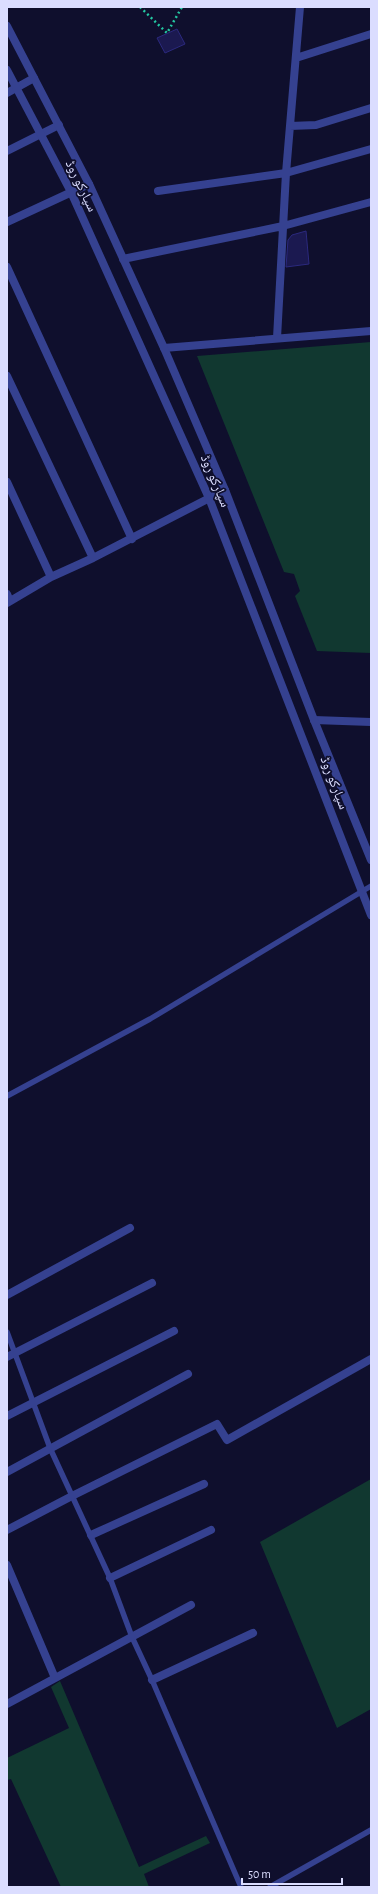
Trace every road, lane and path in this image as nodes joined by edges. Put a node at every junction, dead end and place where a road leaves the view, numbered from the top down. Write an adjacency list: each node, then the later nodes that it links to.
1 (140, 7): 2 (path)
2 (182, 7)
3 (300, 7): 6 (street)
4 (8, 29): 8 (street, سپارکو روڈ)
5 (371, 34): 6 (street)
6 (296, 58): 13 (street)
7 (7, 70): 9 (street, سپارکو روڈ)
8 (34, 78): 9 (street); 12 (street, سپارکو روڈ)
9 (16, 87): 10 (street); 14 (street, سپارکو روڈ)
10 (7, 93)
11 (371, 108): 13 (street)
12 (59, 125): 14 (street); 18 (street, سپارکو روڈ)
13 (290, 126): 17 (street)
14 (40, 134): 16 (street); 20 (street, سپارکو روڈ)
15 (371, 149): 17 (street)
16 (7, 151)
17 (286, 173): 19 (street); 23 (street)
18 (89, 184): 20 (street); 24 (street, سپارکو روڈ)
19 (158, 190)
20 (71, 192): 22 (street); 32 (street, سپارکو روڈ)
21 (371, 202): 23 (street)
22 (7, 222)
23 (283, 226): 24 (street); 27 (street)
24 (123, 259): 28 (street, سپارکو روڈ)
25 (7, 267): 33 (street)
26 (371, 331): 27 (street)
27 (277, 338): 28 (street)
28 (164, 348): 31 (street, سپارکو روڈ)
29 (7, 376): 34 (street)
30 (7, 482): 35 (street)
31 (225, 490): 32 (street); 37 (street, سپارکو روڈ)
32 (209, 498): 33 (street); 41 (street, سپارکو روڈ)
33 (132, 539): 34 (street)
34 (93, 558): 35 (street)
35 (51, 577): 36 (street)
36 (8, 600)
37 (314, 720): 38 (street); 39 (street, سپارکو روڈ)
38 (371, 722)
39 (371, 860)
40 (371, 886): 41 (lane)
41 (362, 892): 42 (street, سپارکو روڈ); 43 (lane)
42 (371, 915)
43 (7, 1096)
44 (130, 1228): 46 (street)
45 (152, 1282): 49 (street)
46 (7, 1294)
47 (174, 1331): 53 (street)
48 (7, 1332): 49 (lane)
49 (15, 1354): 50 (street); 53 (lane)
50 (7, 1357)
51 (371, 1359): 58 (street)
52 (188, 1374): 55 (street)
53 (33, 1404): 54 (street); 55 (lane)
54 (7, 1416)
55 (50, 1448): 56 (street); 58 (lane)
56 (7, 1472)
57 (204, 1484): 61 (street)
58 (72, 1496): 59 (street); 61 (lane)
59 (7, 1530)
60 (211, 1530): 63 (street)
61 (90, 1536): 63 (lane)
62 (7, 1565): 67 (street)
63 (110, 1578): 66 (lane)
64 (191, 1605): 66 (street)
65 (253, 1633): 68 (street)
66 (132, 1637): 67 (street); 68 (lane)
67 (55, 1678): 69 (street)
68 (152, 1680): 71 (lane)
69 (7, 1704)
70 (371, 1830): 72 (lane)
71 (241, 1887)
72 (270, 1887)

